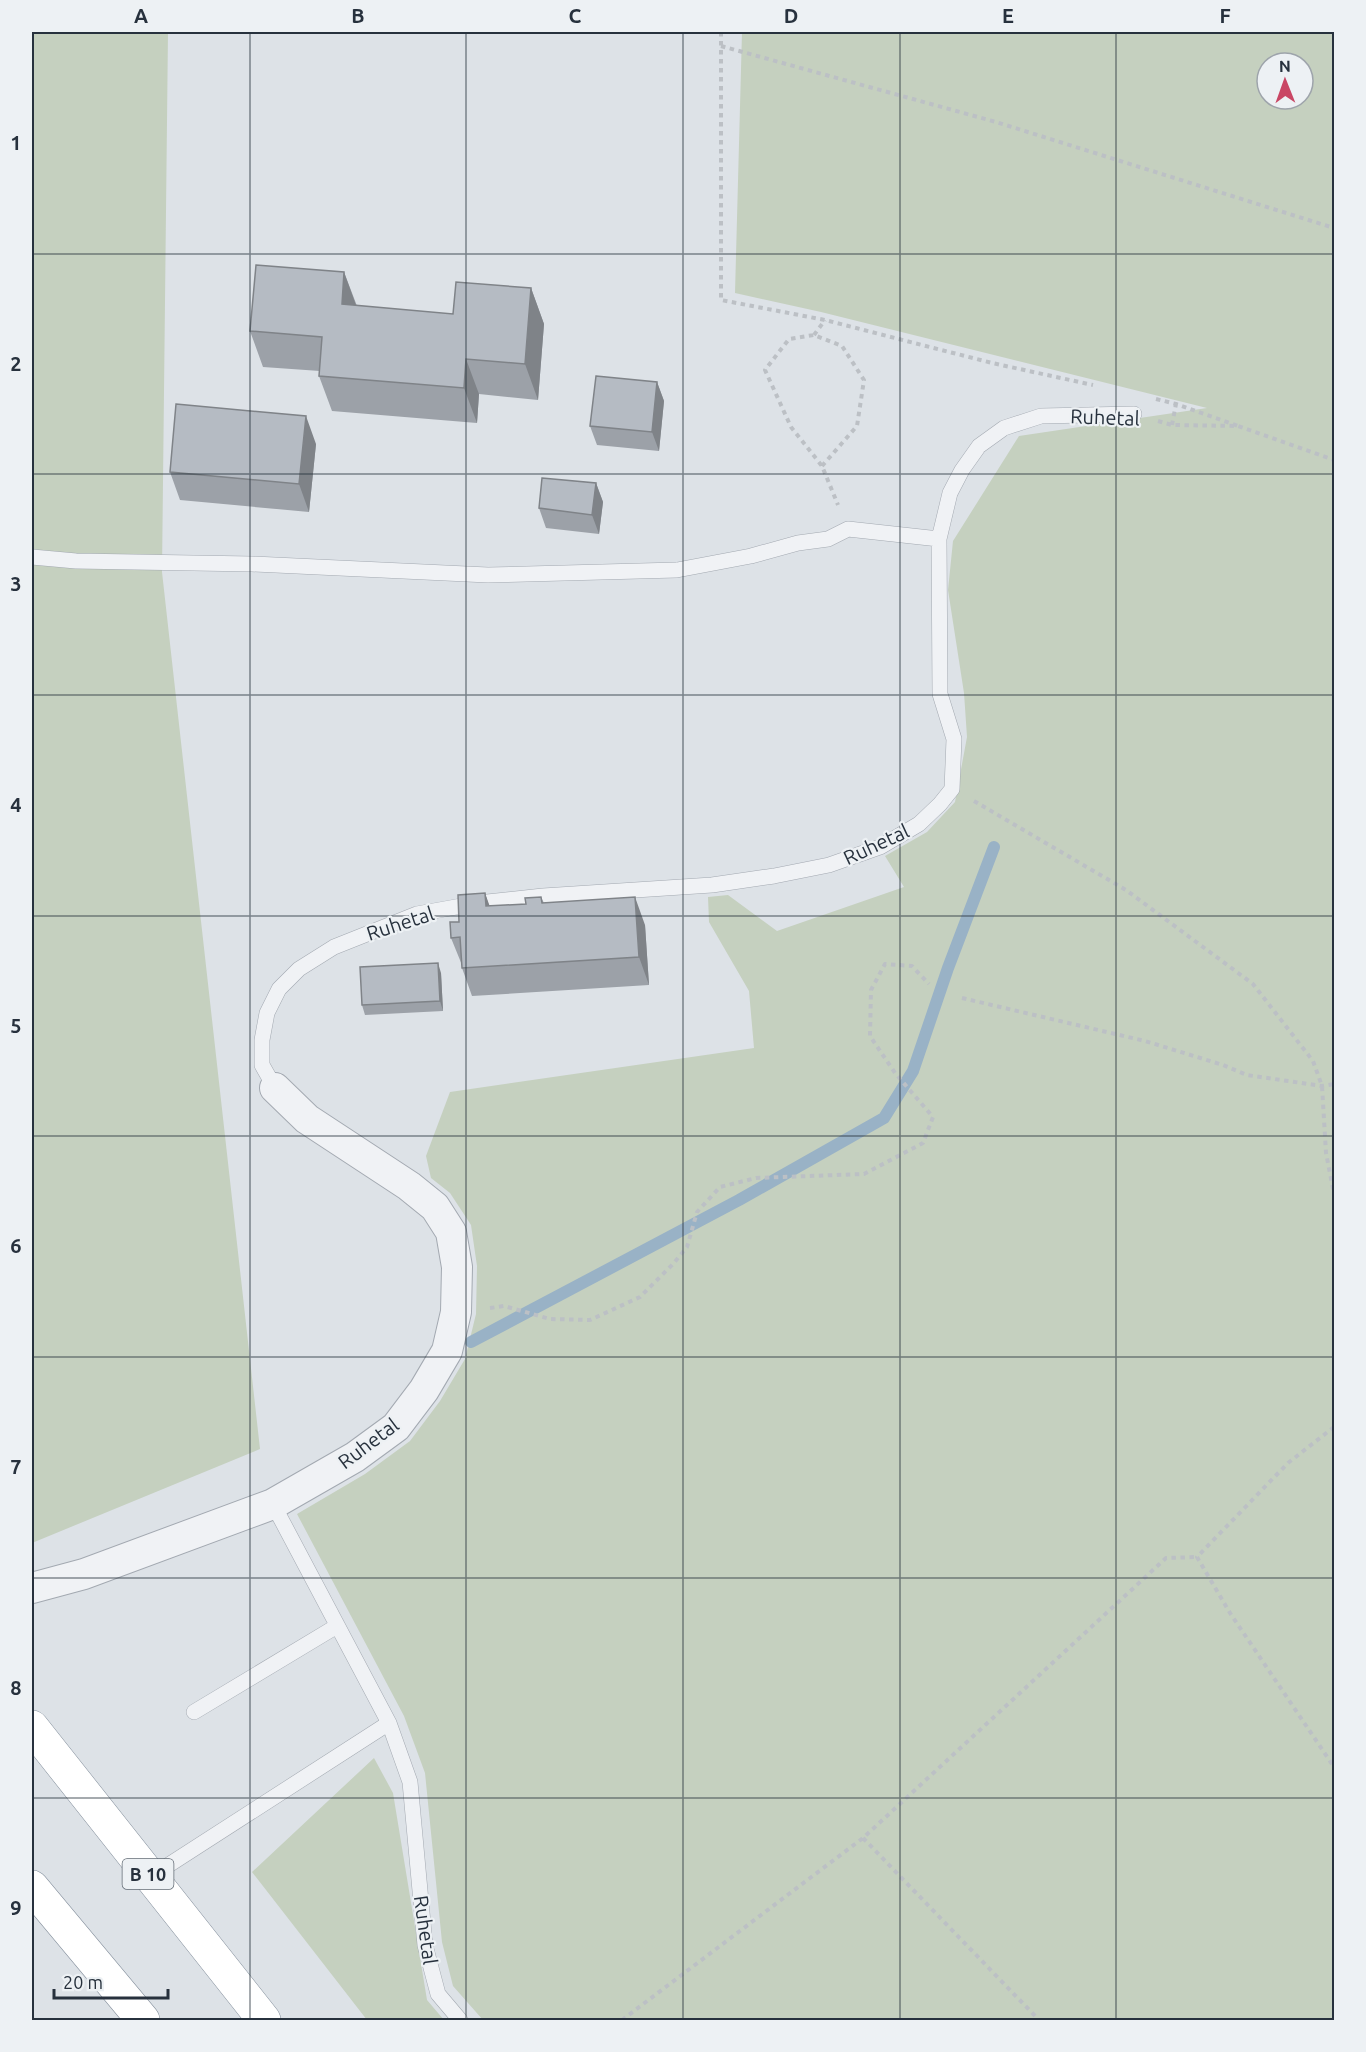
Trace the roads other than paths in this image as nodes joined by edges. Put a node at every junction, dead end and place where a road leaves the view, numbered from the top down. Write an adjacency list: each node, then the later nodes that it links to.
1 (1134, 414): 2 (lane, Ruhetal)
2 (939, 539): 3 (lane); 4 (lane, Ruhetal)
3 (32, 556)
4 (275, 1088): 5 (street, Ruhetal)
5 (273, 1504): 6 (street, Ruhetal); 7 (lane, Ruhetal)
6 (32, 1588)
7 (337, 1626): 8 (lane); 9 (lane, Ruhetal)
8 (194, 1712)
9 (389, 1723): 11 (lane); 15 (lane, Ruhetal)
10 (32, 1726): 11 (highway, B 10)
11 (150, 1877): 14 (highway, B 10)
12 (32, 1887): 13 (highway)
13 (143, 2020)
14 (264, 2020)
15 (460, 2020)

